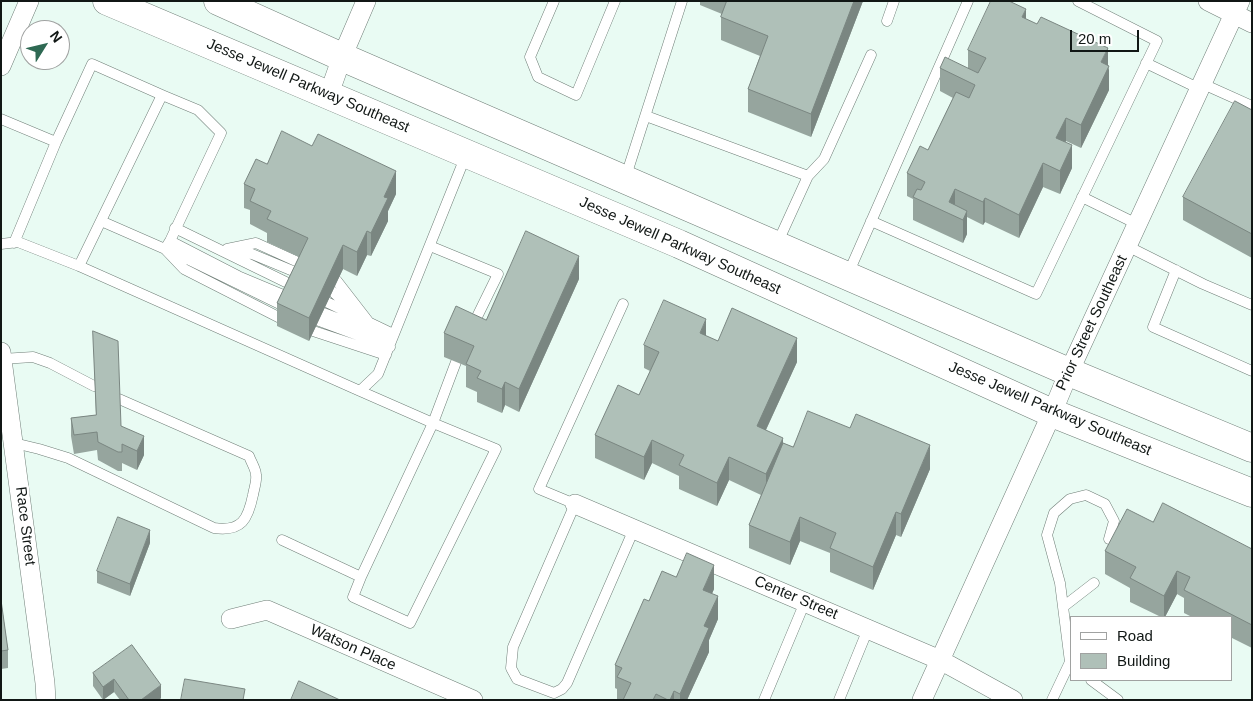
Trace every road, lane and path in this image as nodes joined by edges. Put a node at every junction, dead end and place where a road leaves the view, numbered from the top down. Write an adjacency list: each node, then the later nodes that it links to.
1 (29, 1): 18 (street)
2 (107, 1): 20 (main road, Jesse Jewell Parkway Southeast)
3 (218, 1): 16 (main road)
4 (366, 1): 16 (street)
5 (554, 1): 6 (lane)
6 (615, 1)
7 (682, 1): 23 (lane)
8 (894, 1): 13 (lane)
9 (968, 1): 30 (lane)
10 (1078, 1): 17 (lane)
11 (1208, 1): 12 (street)
12 (1237, 8): 14 (street); 19 (street, Prior Street Southeast)
13 (887, 21)
14 (1252, 23)
15 (871, 55): 27 (lane)
16 (342, 57): 20 (street); 28 (main road)
17 (1146, 63): 19 (lane); 29 (lane)
18 (1, 66)
19 (1202, 86): 22 (lane); 32 (street, Prior Street Southeast)
20 (329, 94): 26 (main road, Jesse Jewell Parkway Southeast)
21 (162, 95): 25 (lane); 31 (lane); 33 (lane)
22 (1252, 106)
23 (646, 116): 27 (lane); 28 (lane)
24 (1, 119): 25 (lane)
25 (56, 142): 34 (lane)
26 (466, 153): 39 (lane); 58 (main road, Jesse Jewell Parkway Southeast)
27 (808, 176): 38 (lane)
28 (625, 179): 38 (main road)
29 (1082, 197): 30 (lane); 32 (lane)
30 (871, 220): 44 (lane)
31 (101, 221): 37 (lane); 42 (lane)
32 (1137, 224): 40 (street, Prior Street Southeast)
33 (176, 228): 36 (lane); 37 (lane)
34 (14, 243): 35 (lane); 42 (lane)
35 (1, 244)
36 (209, 244): 41 (lane); 47 (lane)
37 (167, 245): 50 (lane); 50 (lane)
38 (777, 245): 44 (main road)
39 (430, 246): 49 (lane); 50 (lane)
40 (1127, 246): 43 (lane); 54 (street, Prior Street Southeast)
41 (228, 249): 47 (lane); 48 (lane)
42 (79, 266): 56 (lane)
43 (1176, 270): 46 (lane); 53 (lane)
44 (847, 275): 54 (main road)
45 (623, 304): 63 (lane)
46 (1252, 305)
47 (358, 317): 48 (lane)
48 (370, 323): 50 (lane)
49 (468, 334)
50 (391, 344): 56 (lane)
51 (2, 356): 55 (lane); 60 (street, Race Street)
52 (456, 362): 59 (lane)
53 (1252, 371)
54 (1069, 372): 58 (street, Prior Street Southeast); 61 (main road)
55 (94, 386)
56 (360, 391): 59 (lane)
57 (119, 399): 60 (lane)
58 (1052, 413): 62 (main road, Jesse Jewell Parkway Southeast); 74 (street, Prior Street Southeast)
59 (433, 423): 67 (lane); 67 (lane)
60 (14, 443): 77 (street, Race Street)
61 (1252, 448)
62 (1252, 493)
63 (575, 504): 64 (street, Center Street); 64 (lane)
64 (634, 529): 69 (street, Center Street)
65 (1109, 538): 70 (lane)
66 (282, 540): 67 (lane)
67 (361, 577)
68 (1094, 583): 70 (lane)
69 (805, 602): 72 (street, Center Street); 79 (lane)
70 (1063, 607): 73 (lane)
71 (231, 619): 78 (street, Watson Place)
72 (868, 629): 74 (street, Center Street); 80 (lane)
73 (1070, 656)
74 (940, 660): 81 (street, Prior Street Southeast); 82 (street, Center Street)
75 (1070, 665): 83 (lane)
76 (1092, 681): 84 (lane)
77 (46, 700)
78 (473, 700)
79 (764, 700)
80 (839, 700)
81 (922, 700)
82 (1013, 700)
83 (1052, 700)
84 (1118, 700)

